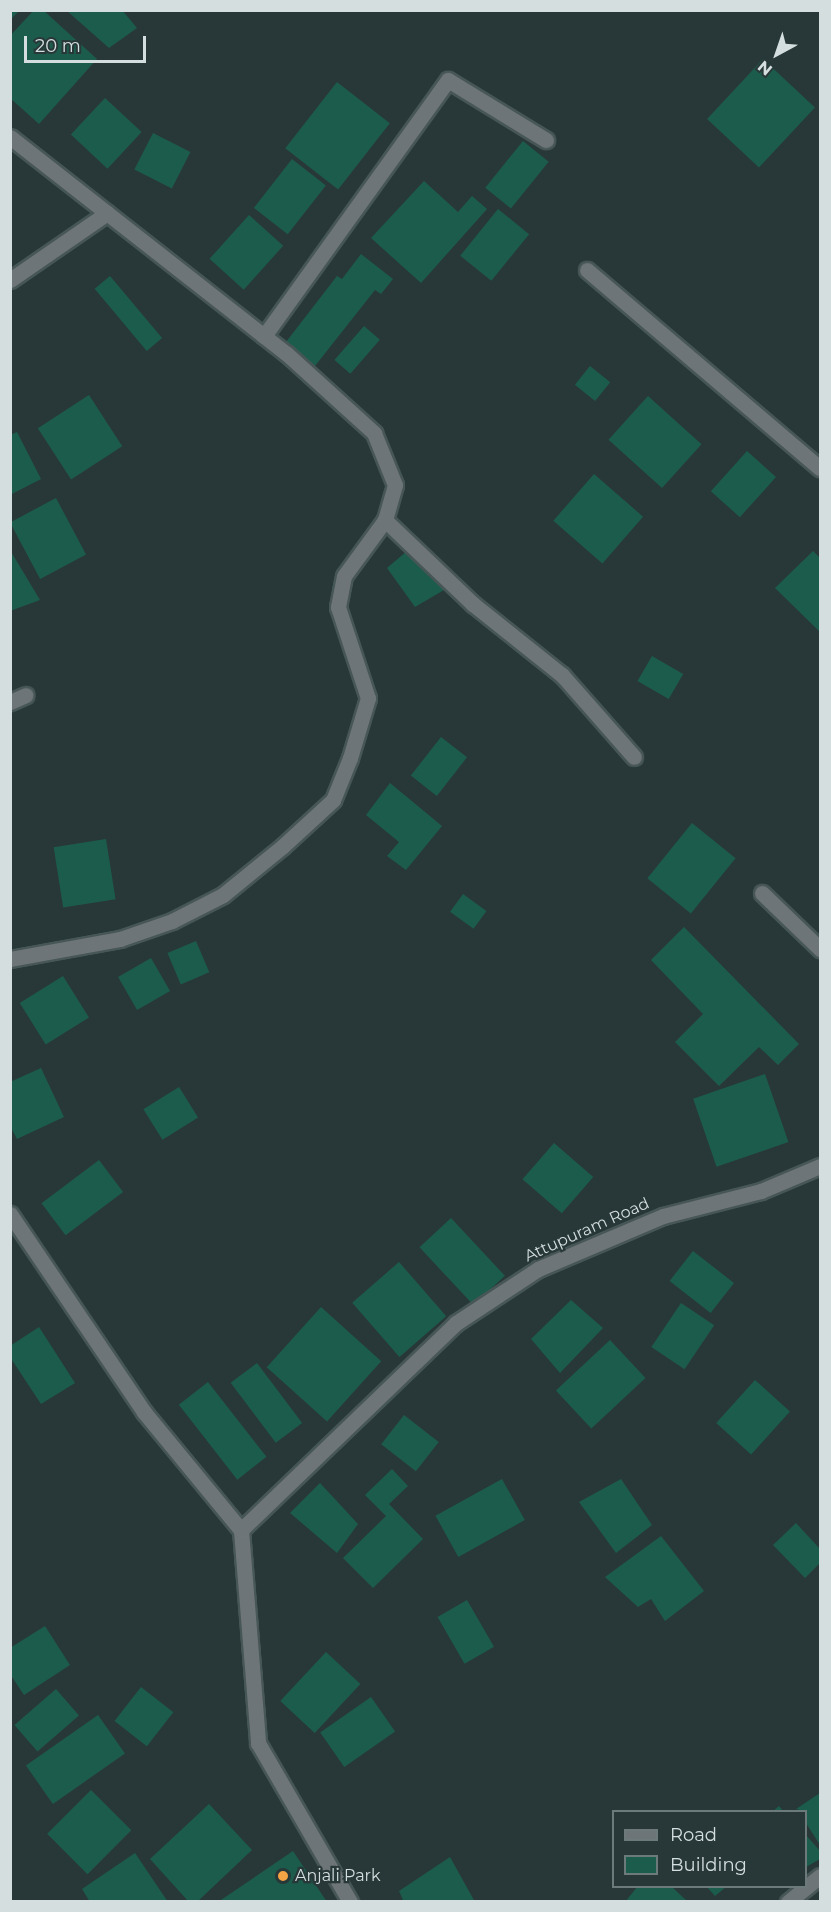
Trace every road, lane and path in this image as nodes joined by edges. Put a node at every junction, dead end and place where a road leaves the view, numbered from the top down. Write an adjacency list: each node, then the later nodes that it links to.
1 (10, 137): 3 (street)
2 (546, 140): 6 (street)
3 (107, 213): 5 (street); 6 (street)
4 (588, 270): 7 (street)
5 (10, 280)
6 (264, 336): 8 (street)
7 (820, 468)
8 (385, 520): 11 (street); 14 (street)
9 (26, 694): 10 (street)
10 (10, 702)
11 (634, 758)
12 (762, 893): 13 (street)
13 (820, 949)
14 (10, 959)
15 (820, 1166): 17 (street, Attupuram Road)
16 (10, 1214): 17 (street)
17 (241, 1530): 21 (street)
18 (820, 1876): 19 (street)
19 (807, 1887)
20 (805, 1888): 22 (street)
21 (350, 1902)
22 (788, 1902)

